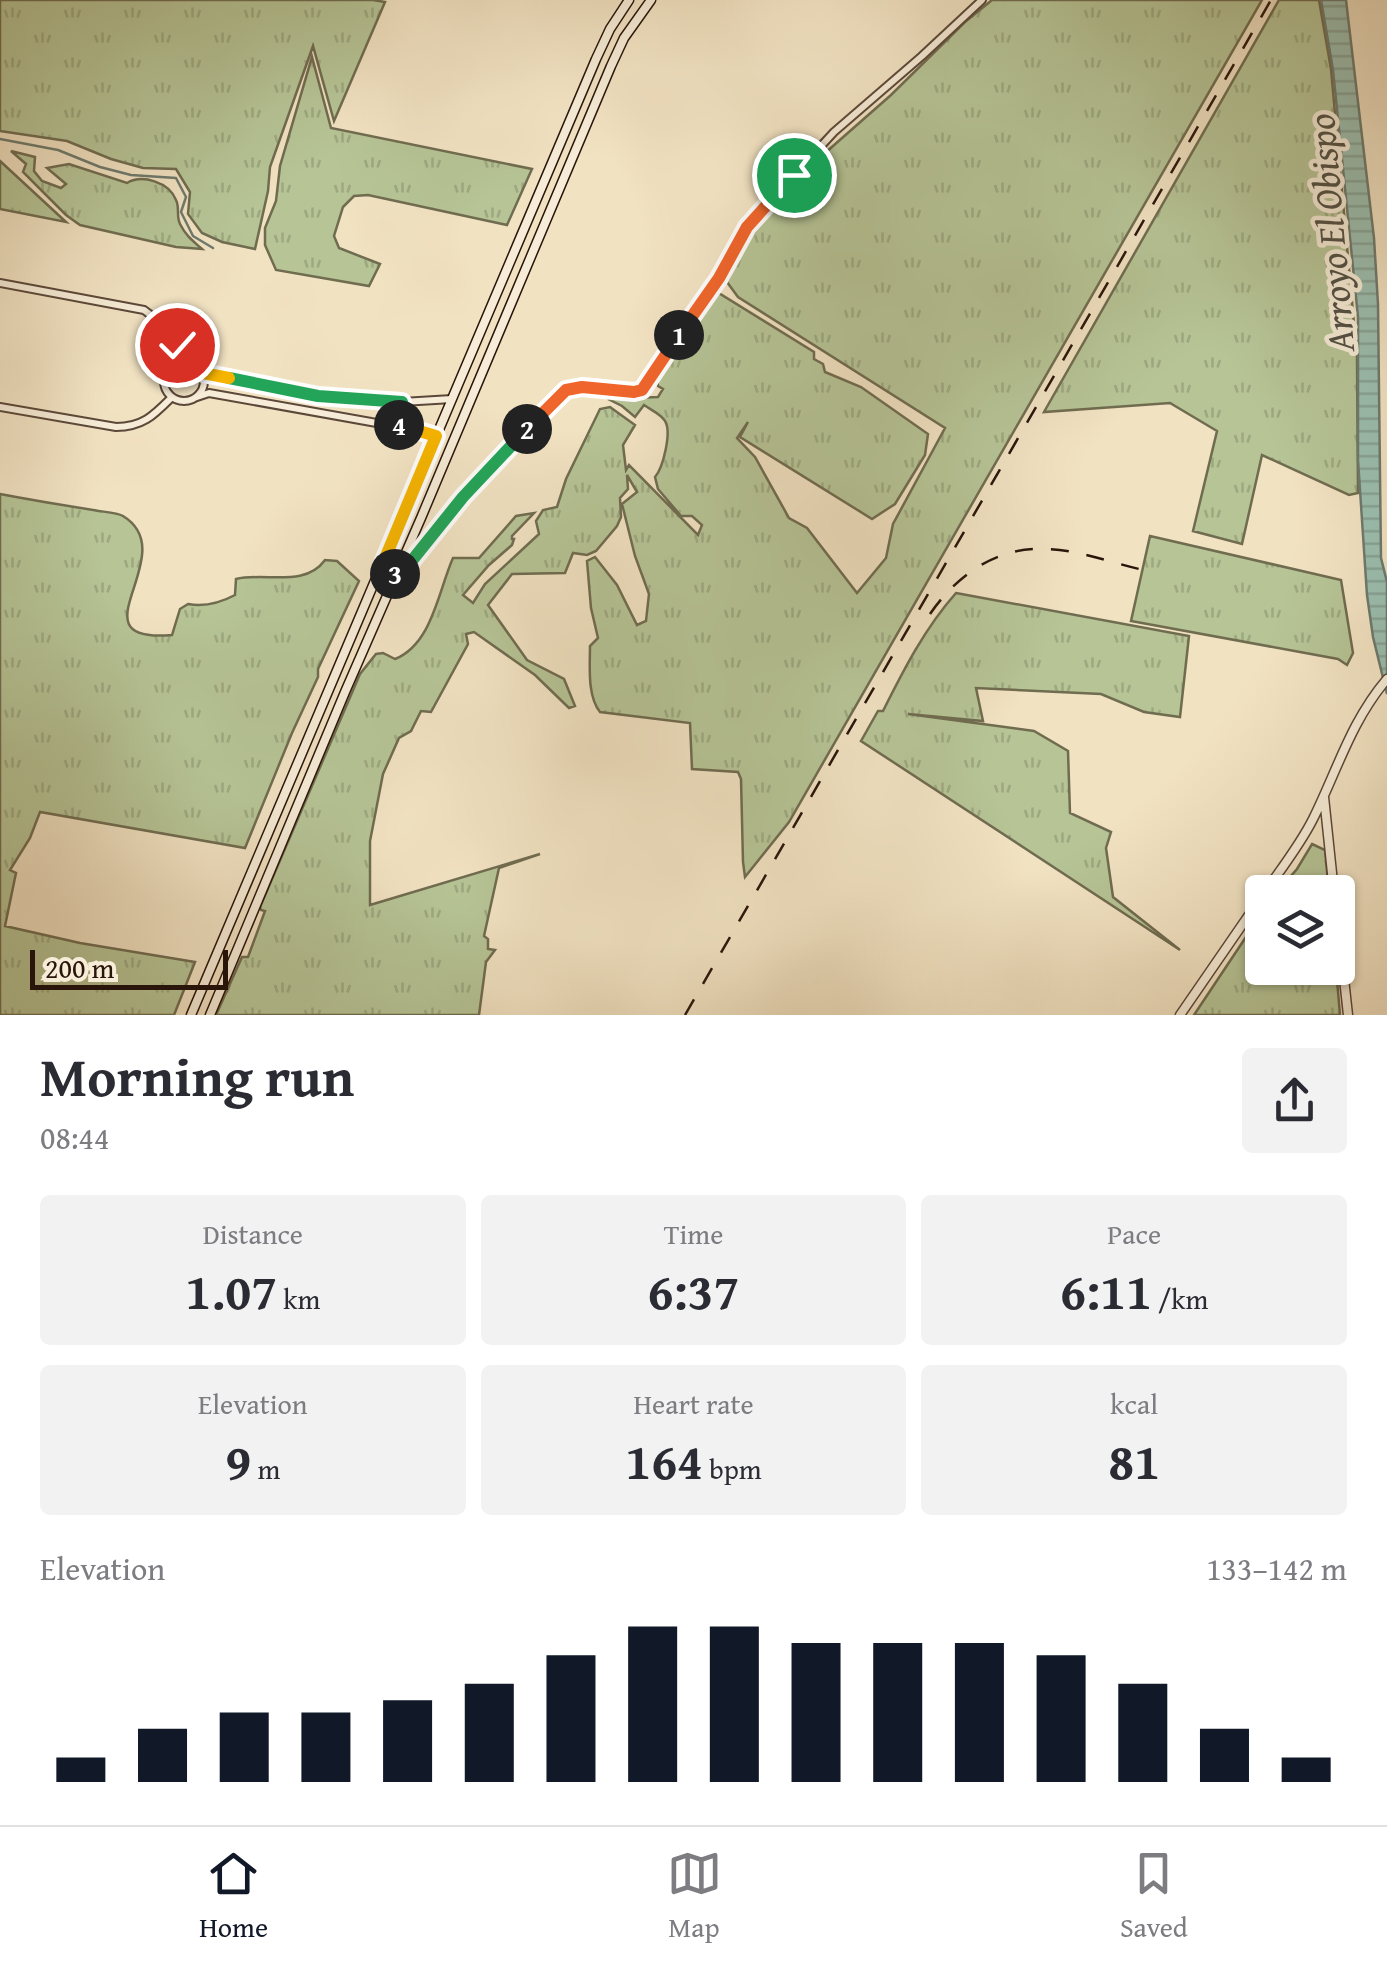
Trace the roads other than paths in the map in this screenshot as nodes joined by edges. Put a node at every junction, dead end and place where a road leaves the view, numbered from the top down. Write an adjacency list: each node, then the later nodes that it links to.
1 (629, 0): 4 (main road)
2 (650, 0): 5 (main road)
3 (982, 0): 17 (street)
4 (579, 100): 5 (main road); 11 (main road)
5 (594, 107): 17 (main road)
6 (0, 283): 7 (street)
7 (181, 360): 8 (street); 9 (street)
8 (203, 373): 10 (street); 12 (street)
9 (172, 396): 10 (street); 13 (street)
10 (196, 396): 14 (street)
11 (452, 400): 12 (street); 15 (main road)
12 (402, 402): 14 (street)
13 (0, 407)
14 (399, 427): 15 (street)
15 (436, 436): 16 (main road)
16 (381, 568): 17 (street); 25 (main road)
17 (396, 575): 26 (main road)
18 (1387, 679): 19 (main road)
19 (1324, 797): 20 (main road); 21 (main road)
20 (1277, 875)
21 (1332, 875)
22 (1245, 921): 27 (main road)
23 (1345, 985): 24 (main road)
24 (1348, 1014)
25 (191, 1015)
26 (210, 1015)
27 (1180, 1015)

